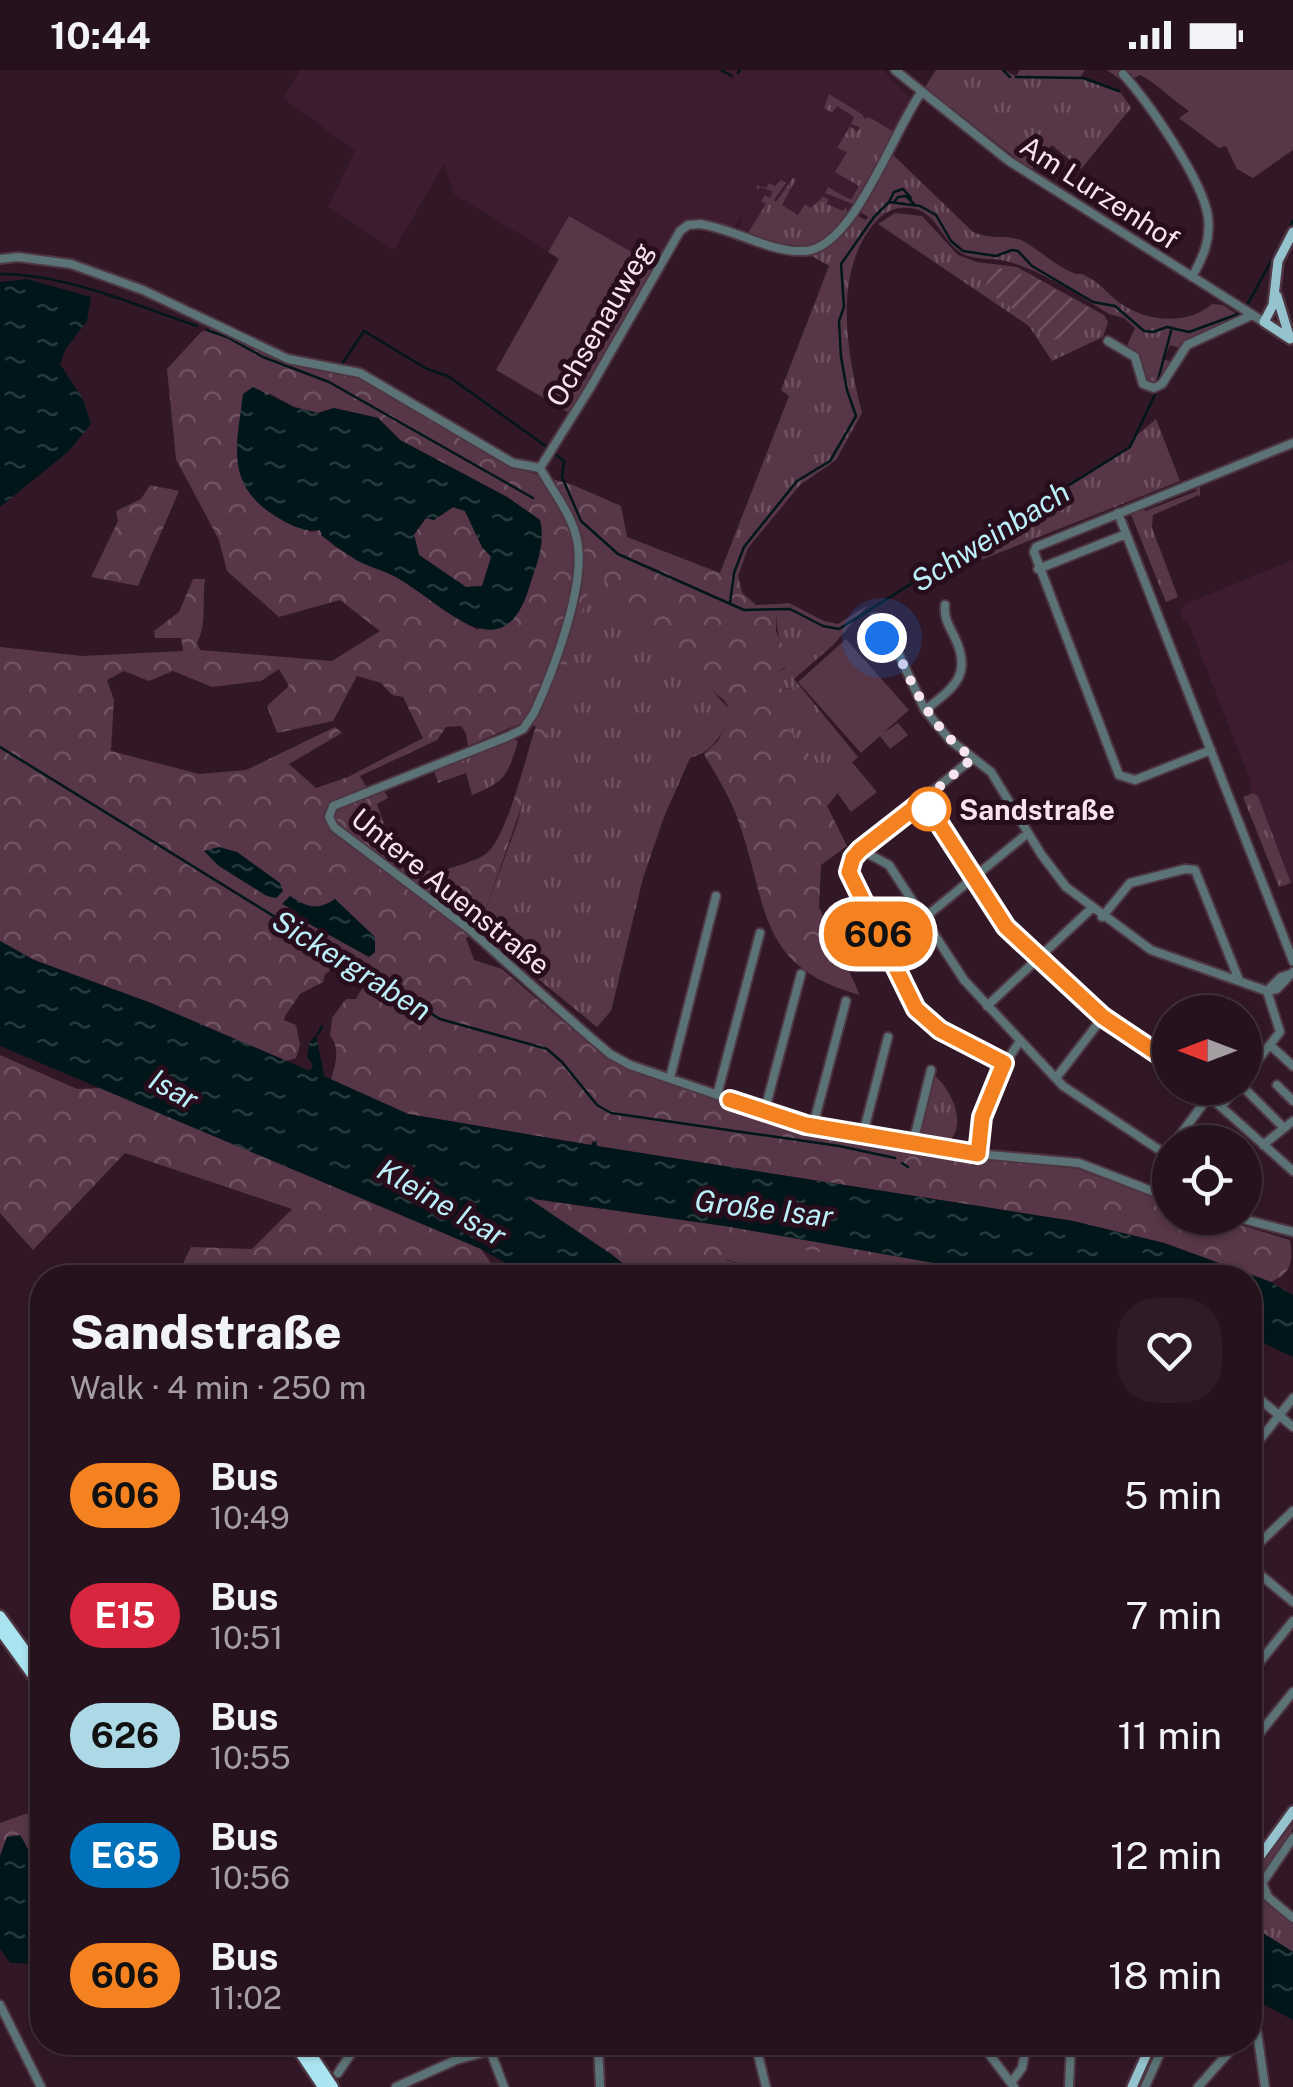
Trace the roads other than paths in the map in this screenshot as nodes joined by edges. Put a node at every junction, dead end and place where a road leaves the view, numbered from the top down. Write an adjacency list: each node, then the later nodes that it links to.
1 (894, 70): 3 (street, Am Lurzenhof)
2 (1122, 74): 6 (street)
3 (921, 93): 6 (street, Am Lurzenhof); 13 (street, Ochsenauweg)
4 (1293, 232): 7 (main road)
5 (0, 259): 13 (street)
6 (1192, 277): 8 (street, Am Lurzenhof)
7 (1275, 289): 9 (main road); 11 (main road)
8 (1246, 311): 9 (street, Am Lurzenhof); 10 (street)
9 (1264, 322): 11 (main road, Am Lurzenhof)
10 (1108, 341)
11 (1292, 341)
12 (1293, 443): 14 (street)
13 (540, 468): 48 (street, Untere Auenstraße)
14 (1118, 513): 15 (street); 16 (street)
15 (1126, 534): 16 (street); 20 (street)
16 (1038, 569): 20 (street)
17 (945, 605): 19 (street)
18 (893, 642): 19 (street)
19 (925, 710): 21 (street)
20 (1211, 750): 32 (street)
21 (973, 758): 22 (street); 23 (street)
22 (924, 800): 24 (street); 25 (street)
23 (1028, 832): 25 (street); 27 (street)
24 (860, 850): 29 (street); 45 (street)
25 (972, 880): 29 (street); 31 (street)
26 (716, 896): 48 (street)
27 (1092, 908): 28 (street); 31 (street)
28 (1102, 916): 35 (street); 35 (street)
29 (923, 919): 38 (street)
30 (760, 933): 51 (street)
31 (1039, 960): 38 (street); 39 (street)
32 (1293, 961)
33 (1292, 973): 36 (street)
34 (801, 974): 55 (street)
35 (1238, 980): 36 (street)
36 (1267, 991): 42 (street)
37 (846, 1001): 57 (street)
38 (987, 1006): 41 (street)
39 (1103, 1017): 43 (street); 49 (street)
40 (888, 1037): 59 (street)
41 (1020, 1041): 45 (street); 49 (street)
42 (1270, 1044): 44 (street); 46 (street)
43 (1152, 1050)
44 (1262, 1054)
45 (1004, 1063): 63 (street)
46 (1293, 1066)
47 (932, 1070): 60 (street)
48 (670, 1078): 51 (street, Untere Auenstraße)
49 (1056, 1078): 62 (street)
50 (1277, 1085): 52 (street)
51 (716, 1095): 55 (street, Untere Auenstraße)
52 (1293, 1101)
53 (1261, 1105): 58 (street)
54 (1221, 1106): 61 (street)
55 (764, 1113): 57 (street, Untere Auenstraße)
56 (1293, 1121): 58 (street)
57 (813, 1126): 59 (street, Untere Auenstraße)
58 (1284, 1128): 61 (street)
59 (863, 1134): 60 (street, Untere Auenstraße)
60 (912, 1143): 63 (street, Untere Auenstraße)
61 (1263, 1145): 65 (street)
62 (1152, 1146)
63 (978, 1154): 67 (street, Untere Auenstraße)
64 (1293, 1158): 65 (street)
65 (1284, 1164): 66 (street)
66 (1293, 1171)
67 (1152, 1192)
68 (1262, 1224): 69 (street)
69 (1293, 1232)
70 (1293, 1398): 72 (street)
71 (1262, 1401): 72 (street)
72 (1280, 1415): 73 (street); 74 (street)
73 (1293, 1427)
74 (1262, 1437)
75 (1293, 1512): 76 (street)
76 (1262, 1541)
77 (1262, 1576): 78 (street)
78 (1293, 1602)
79 (0, 1616): 82 (highway)
80 (1293, 1621): 83 (street)
81 (0, 1630): 84 (highway)
82 (30, 1657)
83 (1262, 1659)
84 (30, 1671)
85 (1293, 1692): 86 (street)
86 (1262, 1729)
87 (1293, 1811): 89 (main road)
88 (1293, 1838): 90 (street)
89 (1262, 1854)
90 (1293, 1918)
91 (0, 2005): 108 (street)
92 (302, 2055): 109 (highway)
93 (311, 2055): 110 (highway)
94 (350, 2055): 106 (street)
95 (475, 2055): 111 (street)
96 (492, 2055): 112 (street)
97 (599, 2055): 113 (street)
98 (758, 2055): 114 (street)
99 (990, 2055): 107 (street)
100 (1024, 2055): 107 (street)
101 (1070, 2055): 115 (street)
102 (1146, 2055): 116 (main road)
103 (1159, 2055): 117 (street)
104 (1226, 2055): 118 (street)
105 (1260, 2055): 119 (street)
106 (338, 2073)
107 (1012, 2085)
108 (40, 2087)
109 (324, 2087)
110 (332, 2087)
111 (396, 2087)
112 (504, 2087)
113 (600, 2087)
114 (766, 2087)
115 (1068, 2087)
116 (1132, 2087)
117 (1145, 2087)
118 (1198, 2087)
119 (1265, 2087)

